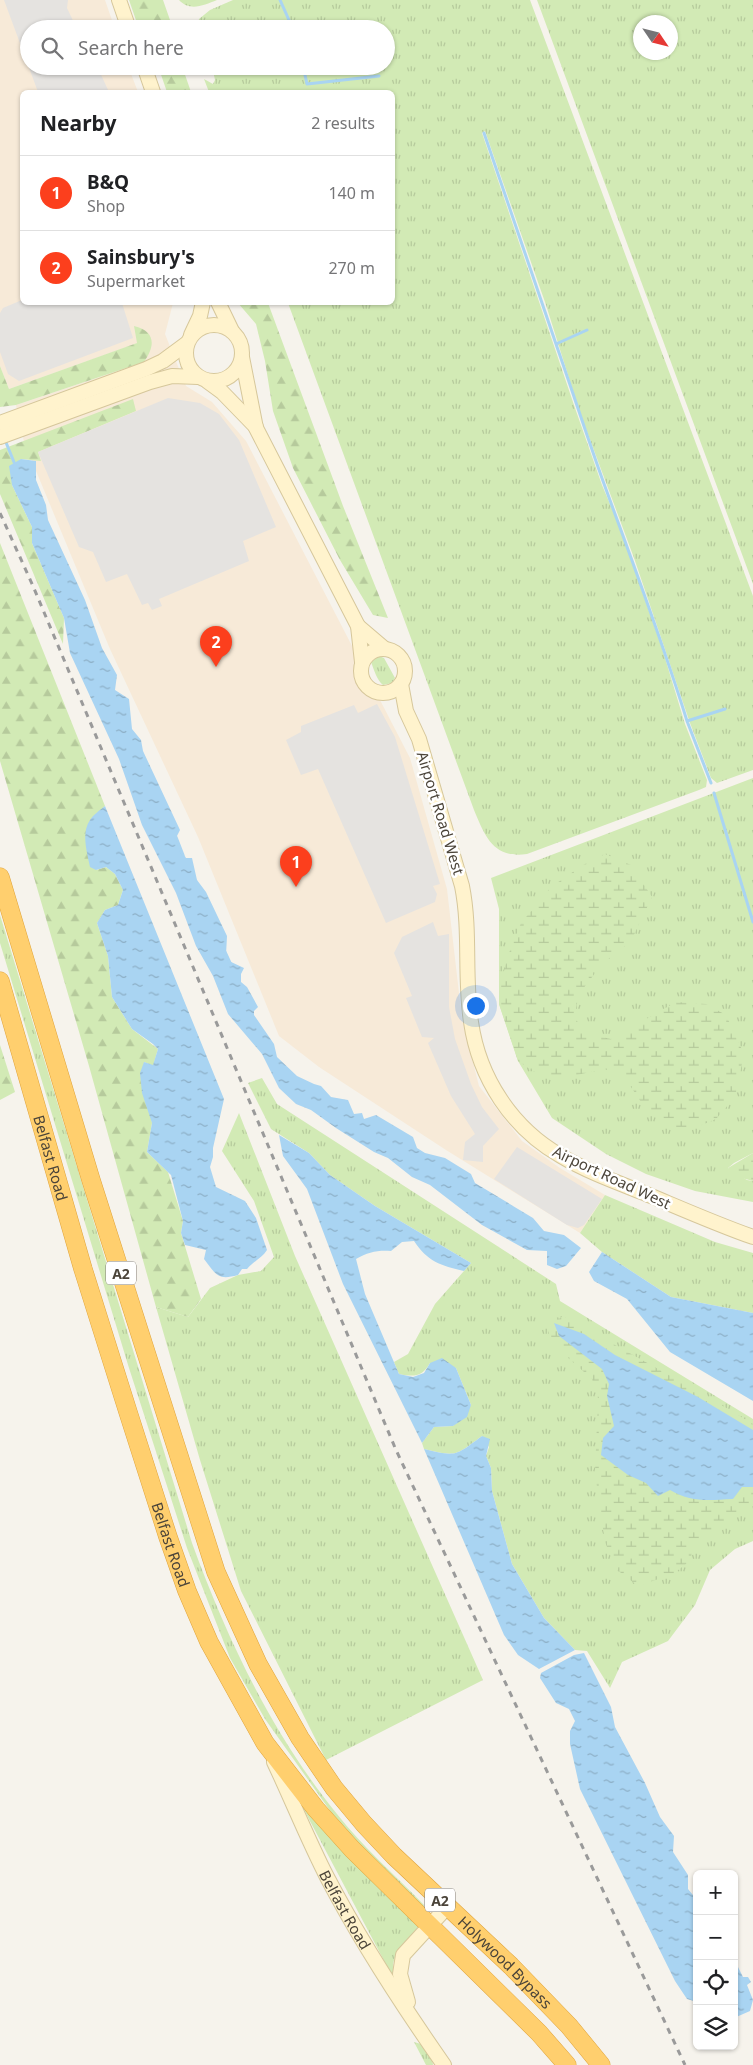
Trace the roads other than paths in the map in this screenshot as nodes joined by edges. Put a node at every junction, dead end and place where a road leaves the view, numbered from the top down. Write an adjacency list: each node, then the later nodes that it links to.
1 (119, 0): 2 (street)
2 (126, 20)
3 (147, 75): 4 (street)
4 (152, 90)
5 (202, 305): 8 (street)
6 (219, 305): 7 (street)
7 (232, 332): 8 (street); 9 (street)
8 (188, 340): 10 (street); 11 (street)
9 (242, 357): 10 (street); 12 (street)
10 (202, 379): 11 (street); 12 (street)
11 (4, 428)
12 (256, 428): 13 (street)
13 (358, 626): 14 (street); 15 (street)
14 (385, 649): 15 (street); 16 (street)
15 (362, 662): 17 (street)
16 (401, 684): 17 (street); 18 (street, Airport Road West)
17 (382, 694): 18 (street, Airport Road West)
18 (406, 711): 21 (street, Airport Road West)
19 (0, 877): 23 (highway, Holywood Bypass / A2)
20 (0, 981): 22 (highway, Belfast Road / A2)
21 (753, 1237)
22 (266, 1743): 24 (highway, Holywood Bypass / A2); 25 (street, Belfast Road)
23 (447, 1906): 24 (street); 28 (highway, Holywood Bypass / A2)
24 (431, 1926): 25 (street); 27 (highway, Holywood Bypass / A2)
25 (414, 2022): 26 (street, Belfast Road)
26 (444, 2065)
27 (567, 2065)
28 (601, 2065)

